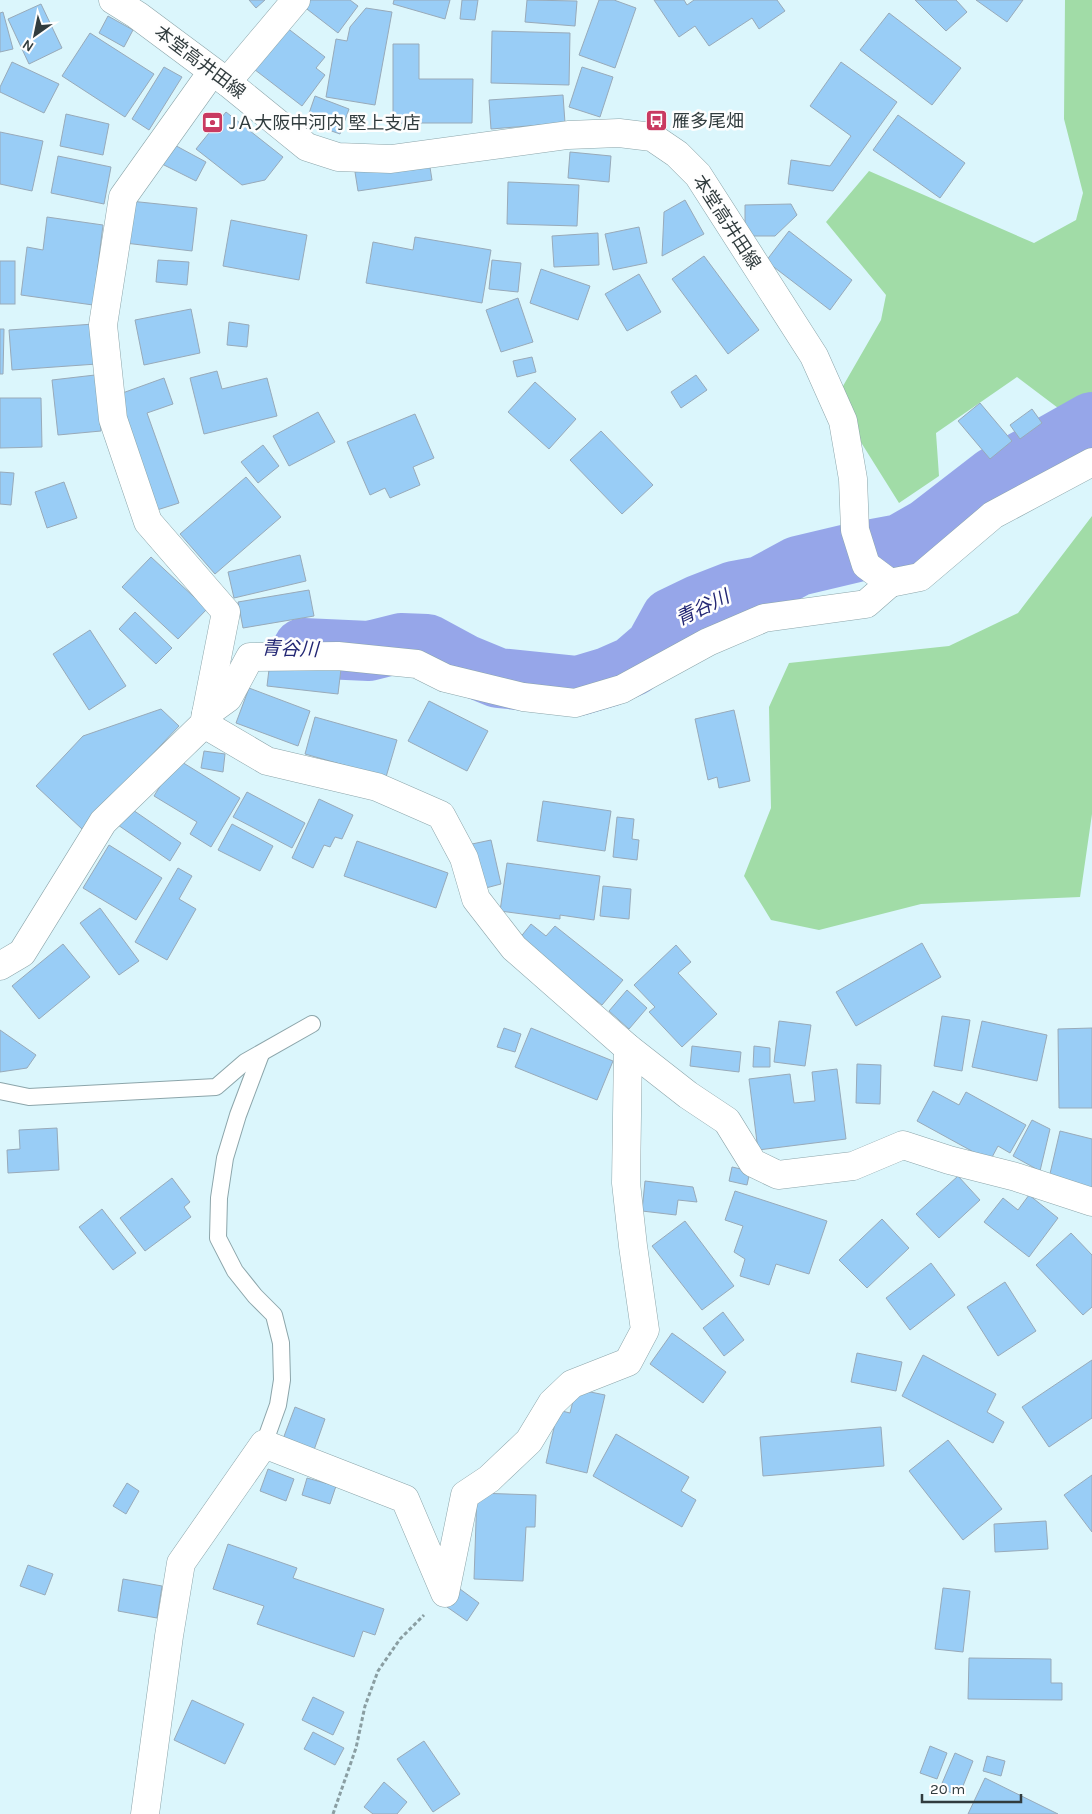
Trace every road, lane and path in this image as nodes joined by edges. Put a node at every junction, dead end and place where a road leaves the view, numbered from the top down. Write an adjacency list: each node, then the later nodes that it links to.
1 (113, 0): 3 (street, 本堂高井田線)
2 (296, 0): 3 (street)
3 (220, 77): 5 (street, 本堂高井田線); 6 (street)
4 (1092, 462): 5 (street)
5 (890, 584): 6 (street)
6 (205, 719): 7 (street); 9 (street)
7 (0, 966)
8 (312, 1024): 10 (lane)
9 (628, 1048): 12 (street); 14 (street)
10 (261, 1054): 11 (lane); 13 (lane)
11 (0, 1091)
12 (1092, 1202)
13 (264, 1444): 14 (street); 15 (street)
14 (445, 1593): 16 (path)
15 (145, 1814)
16 (333, 1814)

